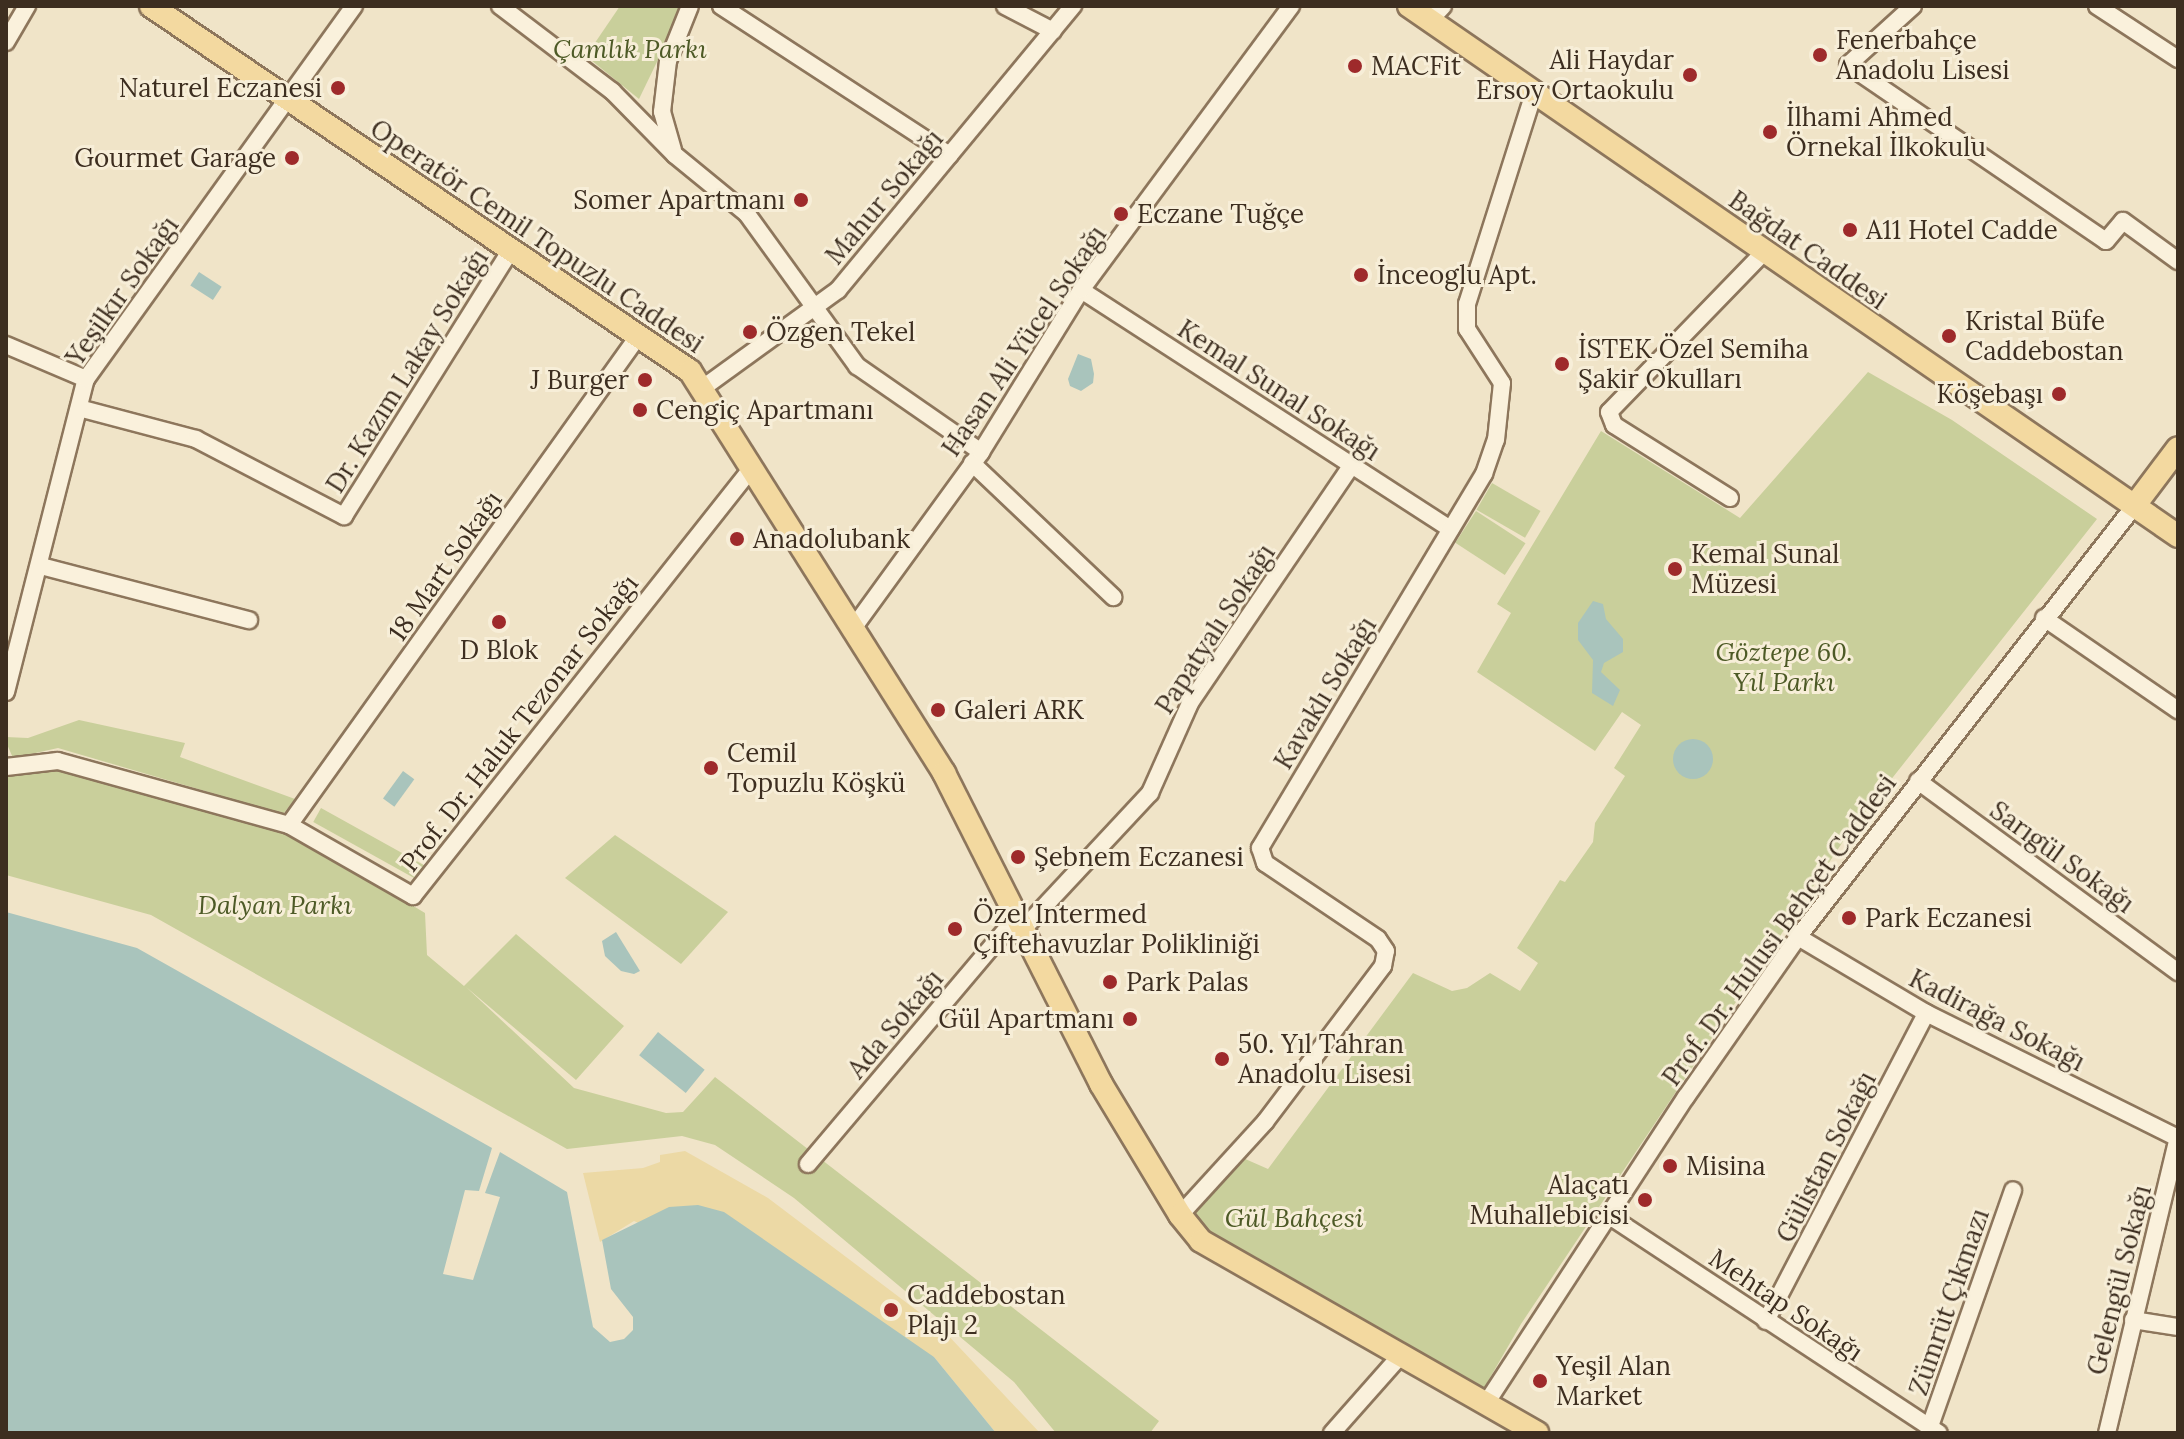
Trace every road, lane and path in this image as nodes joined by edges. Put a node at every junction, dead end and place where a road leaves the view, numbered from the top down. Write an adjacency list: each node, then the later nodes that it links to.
1 (27, 6): 15 (street)
2 (151, 6): 18 (main road, Operatör Cemil Topuzlu Caddesi)
3 (354, 6): 18 (street, Yeşilkır Sokağı)
4 (500, 6): 19 (street)
5 (690, 6): 19 (street)
6 (721, 6): 20 (street)
7 (1005, 6): 14 (street)
8 (1073, 6): 14 (street, Mahur Sokağı)
9 (1291, 6): 24 (street, Hasan Ali Yücel Sokağı)
10 (1409, 6): 13 (main road, Bağdat Caddesi)
11 (1913, 6): 23 (street)
12 (2097, 6): 16 (street)
13 (1431, 10): 17 (main road, Bağdat Caddesi)
14 (1053, 31): 20 (street, Mahur Sokağı)
15 (6, 42)
16 (2178, 59)
17 (1533, 96): 22 (main road, Bağdat Caddesi); 37 (street, Kavaklı Sokağı)
18 (288, 99): 21 (main road, Operatör Cemil Topuzlu Caddesi); 28 (street, Yeşilkır Sokağı)
19 (675, 155): 25 (street)
20 (950, 155): 25 (street, Mahur Sokağı)
21 (510, 251): 26 (main road, Operatör Cemil Topuzlu Caddesi); 30 (street, Dr. Kazım Lakay Sokağı)
22 (1762, 254): 35 (street); 36 (main road, Bağdat Caddesi)
23 (2178, 261)
24 (1081, 290): 32 (street, Hasan Ali Yücel Sokağı); 33 (street, Kemal Sunal Sokağı)
25 (815, 308): 29 (street, Mahur Sokağı); 32 (street)
26 (639, 335): 29 (main road, Operatör Cemil Topuzlu Caddesi); 48 (street, 18 Mart Sokağı)
27 (6, 345): 28 (street)
28 (86, 379): 30 (street, Yeşilkır Sokağı)
29 (704, 387): 34 (main road, Operatör Cemil Topuzlu Caddesi)
30 (79, 408): 39 (street, Yeşilkır Sokağı)
31 (2178, 448): 36 (main road)
32 (976, 458): 40 (street); 43 (street, Hasan Ali Yücel Sokağı)
33 (1352, 465): 37 (street, Kemal Sunal Sokağı); 49 (street, Papatyalı Sokağı)
34 (751, 469): 43 (main road, Operatör Cemil Topuzlu Caddesi); 48 (street, Prof. Dr. Haluk Tezonar Sokağı)
35 (1730, 498)
36 (2135, 505): 38 (main road, Bağdat Caddesi); 41 (street, Prof. Dr. Hulusi Behçet Caddesi)
37 (1450, 529): 56 (street, Kavaklı Sokağı)
38 (2178, 536)
39 (41, 566): 42 (street); 44 (street, Yeşilkır Sokağı)
40 (1113, 597)
41 (2044, 618): 45 (street); 47 (street, Prof. Dr. Hulusi Behçet Caddesi)
42 (249, 620)
43 (854, 627): 49 (main road, Operatör Cemil Topuzlu Caddesi)
44 (6, 692)
45 (2178, 710)
46 (6, 767): 48 (street)
47 (1918, 781): 50 (street, Prof. Dr. Hulusi Behçet Caddesi); 51 (street, Sarıgül Sokağı)
48 (289, 825)
49 (1022, 920): 54 (street, Ada Sokağı); 56 (main road, Operatör Cemil Topuzlu Caddesi)
50 (1798, 937): 52 (street, Kadirağa Sokağı); 57 (street, Prof. Dr. Hulusi Behçet Caddesi)
51 (2178, 972)
52 (1926, 1013): 53 (street, Kadirağa Sokağı); 59 (street, Gülistan Sokağı)
53 (2178, 1138): 58 (street, Gelengül Sokağı)
54 (808, 1164)
55 (2013, 1190): 63 (street, Zümrüt Çıkmazı)
56 (1180, 1215): 61 (main road, Operatör Cemil Topuzlu Caddesi)
57 (1608, 1215): 59 (street, Mehtap Sokağı); 62 (street, Prof. Dr. Hulusi Behçet Caddesi)
58 (2133, 1320): 60 (street); 66 (street, Gelengül Sokağı)
59 (1766, 1321): 63 (street, Mehtap Sokağı)
60 (2178, 1327)
61 (1401, 1355): 62 (main road, Operatör Cemil Topuzlu Caddesi); 64 (street)
62 (1487, 1402): 65 (main road, Operatör Cemil Topuzlu Caddesi)
63 (1934, 1431)
64 (1332, 1433)
65 (1537, 1433)
66 (2107, 1433)

